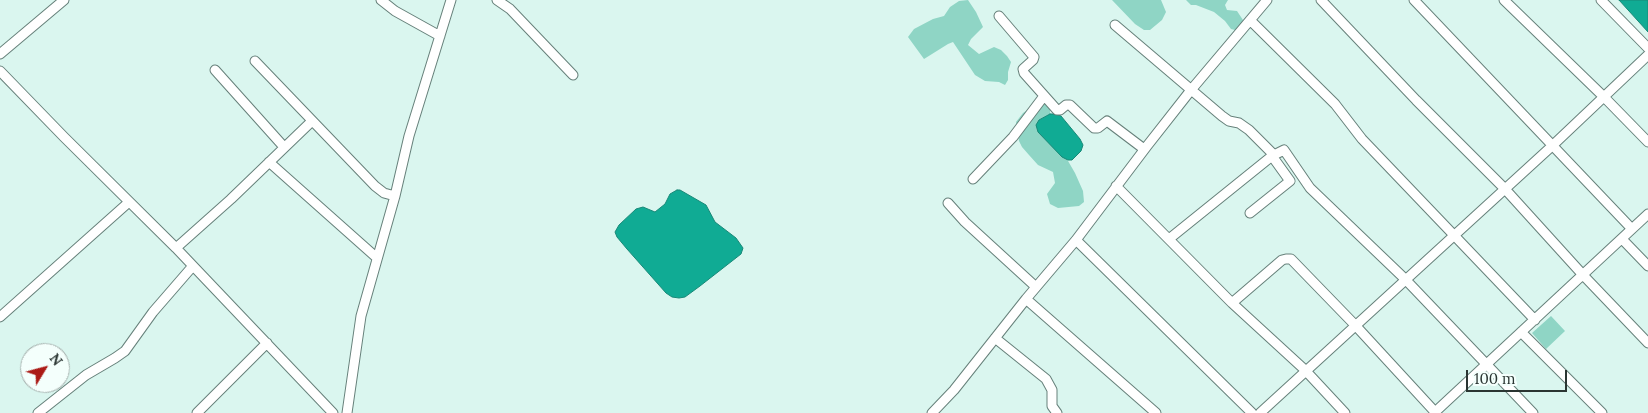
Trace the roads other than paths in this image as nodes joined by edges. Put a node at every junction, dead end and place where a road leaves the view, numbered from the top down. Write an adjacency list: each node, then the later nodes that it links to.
1 (64, 0): 15 (street)
2 (380, 0): 13 (street)
3 (451, 0): 13 (street)
4 (497, 0): 20 (street)
5 (1267, 0): 11 (street)
6 (1322, 0): 33 (street)
7 (1414, 0): 26 (street)
8 (1504, 0): 23 (street)
9 (1601, 0): 14 (street)
10 (999, 16): 22 (street)
11 (1250, 20): 21 (street); 40 (street)
12 (1115, 24): 21 (street)
13 (440, 36): 34 (street)
14 (1648, 48)
15 (0, 54)
16 (1648, 55): 23 (street)
17 (255, 61): 24 (street)
18 (0, 70): 35 (street)
19 (215, 70): 27 (street)
20 (571, 73)
21 (1191, 90): 28 (street); 29 (street)
22 (1044, 96): 28 (street); 31 (street)
23 (1604, 97): 25 (street); 26 (street)
24 (312, 121): 27 (street); 34 (street)
25 (1648, 142)
26 (1552, 146): 33 (street); 39 (street)
27 (284, 148): 30 (street)
28 (1144, 149): 32 (street)
29 (1273, 156): 37 (street); 43 (street); 49 (street)
30 (269, 162): 44 (street); 45 (street)
31 (973, 179)
32 (1116, 186): 42 (street); 43 (street)
33 (1505, 189): 40 (street); 48 (street)
34 (395, 196): 45 (street)
35 (128, 202): 44 (street); 53 (street)
36 (948, 203): 50 (street)
37 (1250, 213)
38 (1647, 217): 39 (street)
39 (1632, 229): 41 (street)
40 (1455, 234): 49 (street); 54 (street)
41 (1622, 239): 46 (street); 48 (street)
42 (1076, 240): 50 (street); 69 (street)
43 (1169, 240): 52 (street)
44 (176, 248): 47 (street)
45 (377, 258): 65 (street)
46 (1648, 266)
47 (192, 267): 58 (street); 62 (street)
48 (1583, 275): 54 (street); 59 (street)
49 (1405, 279): 55 (street); 60 (street)
50 (1036, 287): 51 (street)
51 (1026, 299): 57 (street); 68 (street)
52 (1232, 303): 55 (street); 61 (street)
53 (0, 317)
54 (1535, 320): 56 (street)
55 (1355, 325): 61 (street); 72 (street)
56 (1522, 332): 60 (street); 74 (street)
57 (995, 338): 66 (street); 67 (street)
58 (266, 343): 63 (street); 64 (street)
59 (1648, 343)
60 (1487, 364): 72 (street); 73 (street)
61 (1305, 370): 70 (street); 71 (street)
62 (38, 413)
63 (198, 413)
64 (333, 413)
65 (347, 413)
66 (932, 413)
67 (1057, 413)
68 (1156, 413)
69 (1252, 413)
70 (1260, 413)
71 (1345, 413)
72 (1435, 413)
73 (1533, 413)
74 (1602, 413)

